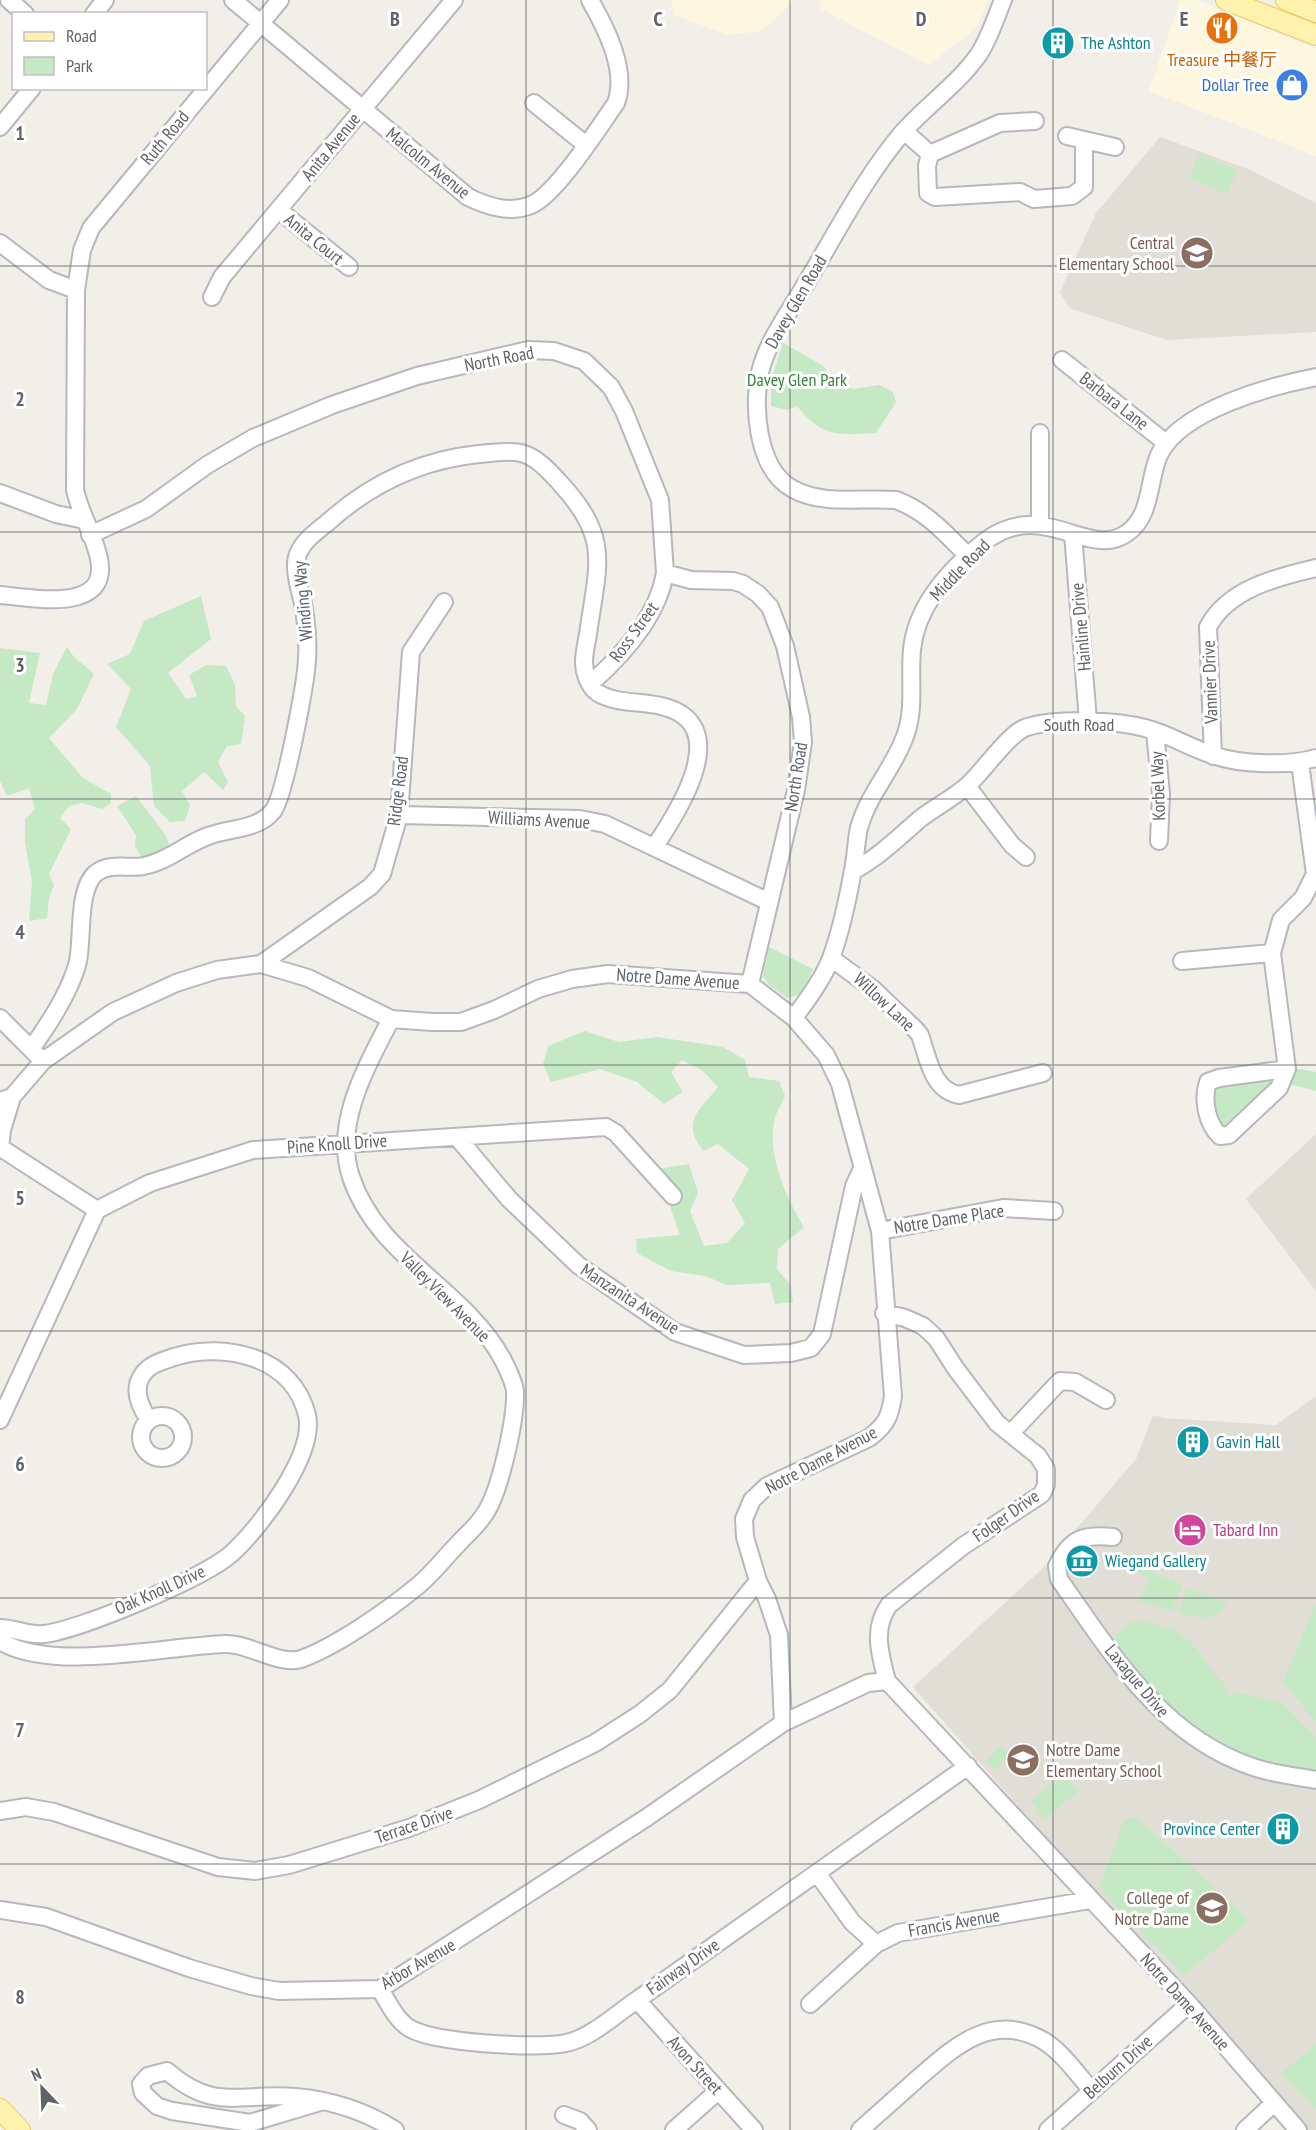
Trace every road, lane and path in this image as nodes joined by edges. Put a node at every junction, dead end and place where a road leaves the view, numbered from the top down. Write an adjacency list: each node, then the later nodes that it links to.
1 (9, 0): 10 (street)
2 (105, 0): 11 (street)
3 (233, 0): 13 (street, Malcolm Avenue)
4 (280, 0): 13 (street, Ruth Road)
5 (454, 0): 19 (street, Anita Avenue)
6 (590, 0): 25 (street, Malcolm Avenue)
7 (1003, 0): 22 (street, Davey Glen Road)
8 (1226, 0): 14 (main road)
9 (1286, 0): 12 (main road)
10 (23, 12)
11 (96, 12)
12 (1316, 12)
13 (261, 23): 15 (street, Ruth Road); 19 (street, Malcolm Avenue)
14 (1316, 35)
15 (207, 88)
16 (30, 90): 21 (street)
17 (205, 90): 31 (street, Ruth Road)
18 (534, 103): 25 (street)
19 (362, 109): 25 (street, Malcolm Avenue); 28 (street, Anita Avenue)
20 (1035, 121): 27 (street)
21 (0, 127)
22 (904, 131): 27 (street); 41 (street, Davey Glen Road)
23 (1067, 136): 24 (street)
24 (1084, 141): 26 (street); 27 (street)
25 (586, 145)
26 (1115, 147)
27 (930, 154)
28 (280, 210): 30 (street, Anita Court); 32 (street, Anita Avenue)
29 (3, 254): 31 (street)
30 (349, 267)
31 (76, 290): 39 (street)
32 (212, 297)
33 (1062, 360): 36 (street, Barbara Lane)
34 (1316, 377): 36 (street, Middle Road)
35 (1040, 433): 38 (street)
36 (1166, 443): 40 (street, Middle Road)
37 (0, 493): 39 (street)
38 (1040, 524): 40 (street, Middle Road); 41 (street, Middle Road)
39 (87, 528): 43 (street, North Road); 44 (street)
40 (1073, 534): 47 (street, Hainline Drive)
41 (968, 556): 56 (street, Middle Road)
42 (1316, 568): 49 (street, Vannier Drive)
43 (664, 573): 46 (street, Ross Street); 57 (street, North Road)
44 (0, 595)
45 (444, 602): 52 (street, Ridge Road)
46 (590, 684): 54 (street); 68 (street, Winding Way)
47 (1088, 721): 48 (street, South Road); 51 (street, South Road)
48 (1155, 731): 49 (street, South Road); 53 (street, Korbel Way)
49 (1213, 756): 50 (street, South Road)
50 (1308, 760): 59 (street)
51 (967, 786): 55 (street); 56 (street, South Road)
52 (399, 815): 54 (street, Williams Avenue); 58 (street, Ridge Road)
53 (1159, 841)
54 (655, 846): 57 (street, Williams Avenue)
55 (1026, 857)
56 (853, 871): 60 (street, Middle Road)
57 (769, 902): 64 (street, North Road)
58 (289, 946): 62 (street, Ridge Road); 63 (street)
59 (1272, 953): 61 (street); 70 (street)
60 (831, 958): 66 (street, Middle Road); 71 (street, Willow Lane)
61 (1182, 961)
62 (261, 964): 63 (street, Notre Dame Avenue); 69 (street, Notre Dame Avenue)
63 (293, 972): 67 (street, Notre Dame Avenue)
64 (750, 984): 66 (street, Notre Dame Avenue); 67 (street, Notre Dame Avenue)
65 (0, 1018): 68 (street)
66 (794, 1018): 77 (street, Notre Dame Avenue)
67 (391, 1019): 75 (street, Valley View Avenue)
68 (31, 1049): 69 (street)
69 (43, 1061): 72 (street, Notre Dame Avenue)
70 (1287, 1069): 70 (street)
71 (1043, 1072)
72 (6, 1099): 73 (street)
73 (1, 1130): 76 (street)
74 (457, 1137): 75 (street, Pine Knoll Drive); 77 (street, Manzanita Avenue); 78 (street, Pine Knoll Drive)
75 (345, 1142): 79 (street, Pine Knoll Drive); 90 (street, Valley View Avenue)
76 (0, 1149): 79 (street)
77 (862, 1169): 81 (street, Notre Dame Avenue)
78 (673, 1197)
79 (97, 1210): 84 (street)
80 (1054, 1211): 81 (street, Notre Dame Place)
81 (880, 1231): 82 (street, Notre Dame Avenue)
82 (884, 1313): 86 (street, Folger Drive); 88 (street, Notre Dame Avenue)
83 (1106, 1400): 86 (street)
84 (0, 1420)
85 (149, 1420): 89 (street, Oak Knoll Drive)
86 (1011, 1433): 91 (street, Folger Drive)
87 (1113, 1536): 94 (street, Laxague Drive)
88 (758, 1581): 92 (street, Notre Dame Avenue); 95 (street, Terrace Drive)
89 (0, 1628)
90 (0, 1641)
91 (888, 1681): 92 (street); 93 (street, Notre Dame Avenue)
92 (783, 1724): 100 (street, Arbor Avenue)
93 (968, 1766): 96 (street, Fairway Drive); 97 (street, Notre Dame Avenue)
94 (1316, 1780)
95 (0, 1811)
96 (817, 1873): 99 (street); 101 (street, Fairway Drive)
97 (1090, 1900): 99 (street, Francis Avenue); 103 (street, Notre Dame Avenue)
98 (0, 1910): 100 (street, Arbor Avenue)
99 (876, 1944): 102 (street, Francis Avenue)
100 (380, 1989): 101 (street, Fairway Drive)
101 (637, 2000): 104 (street, Avon Street)
102 (810, 2004)
103 (1189, 2004): 105 (street, Belburn Drive); 107 (street, Notre Dame Avenue)
104 (718, 2091): 115 (street); 116 (street, Avon Street)
105 (1092, 2091): 117 (street); 118 (street, Belburn Drive)
106 (320, 2102): 110 (street); 111 (street); 113 (street)
107 (1274, 2103): 119 (street); 120 (street, Notre Dame Avenue)
108 (0, 2109): 112 (main road)
109 (564, 2115): 114 (street)
110 (215, 2124): 111 (street)
111 (254, 2126)
112 (20, 2130)
113 (395, 2130)
114 (588, 2130)
115 (674, 2130)
116 (754, 2130)
117 (860, 2130)
118 (1048, 2130)
119 (1245, 2130)
120 (1298, 2130)

